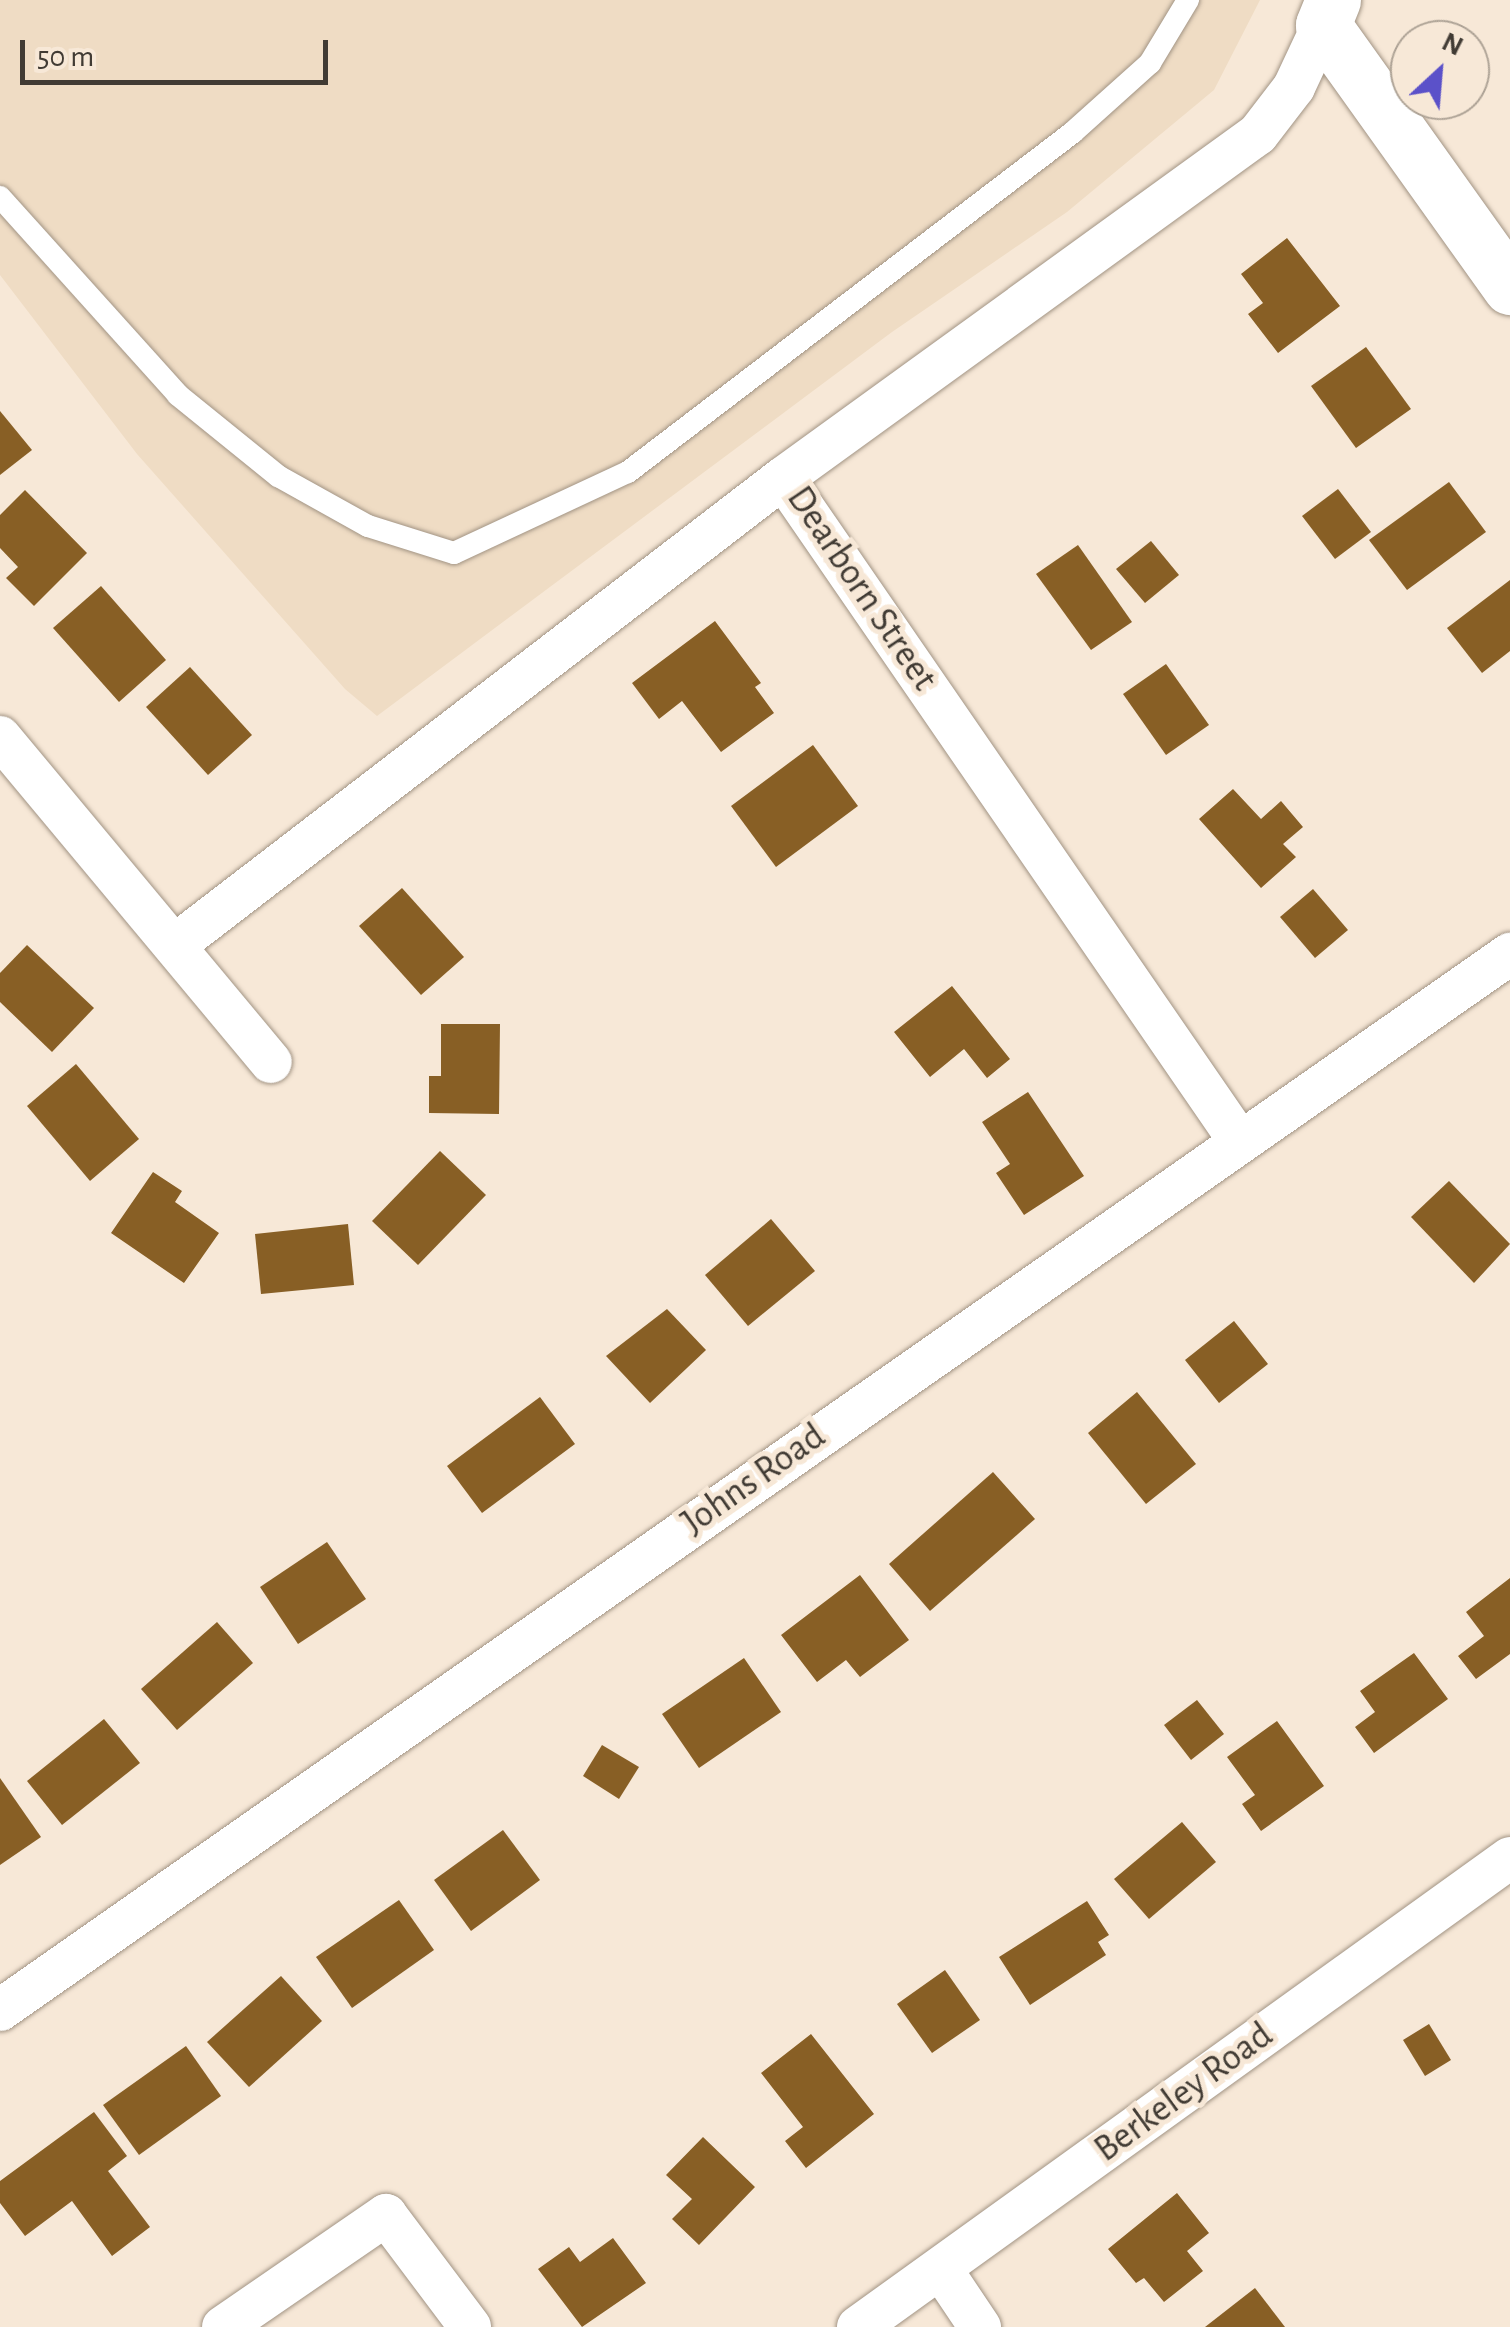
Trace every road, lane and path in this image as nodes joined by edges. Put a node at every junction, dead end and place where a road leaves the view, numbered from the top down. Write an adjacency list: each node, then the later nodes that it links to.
1 (1188, 0): 3 (lane)
2 (1328, 13): 4 (street); 5 (street, Dearborn Street)
3 (0, 196)
4 (1510, 288)
5 (783, 478): 7 (street); 10 (street, Dearborn Street)
6 (0, 736): 7 (street)
7 (176, 945): 9 (street)
8 (1510, 954): 10 (street, Johns Road)
9 (271, 1062)
10 (1238, 1139): 12 (street, Johns Road)
11 (1510, 1858): 13 (street, Berkeley Road)
12 (0, 2010)
13 (942, 2268): 16 (street, Berkeley Road); 17 (street)
14 (223, 2327): 15 (street)
15 (470, 2327)
16 (858, 2327)
17 (980, 2327)

